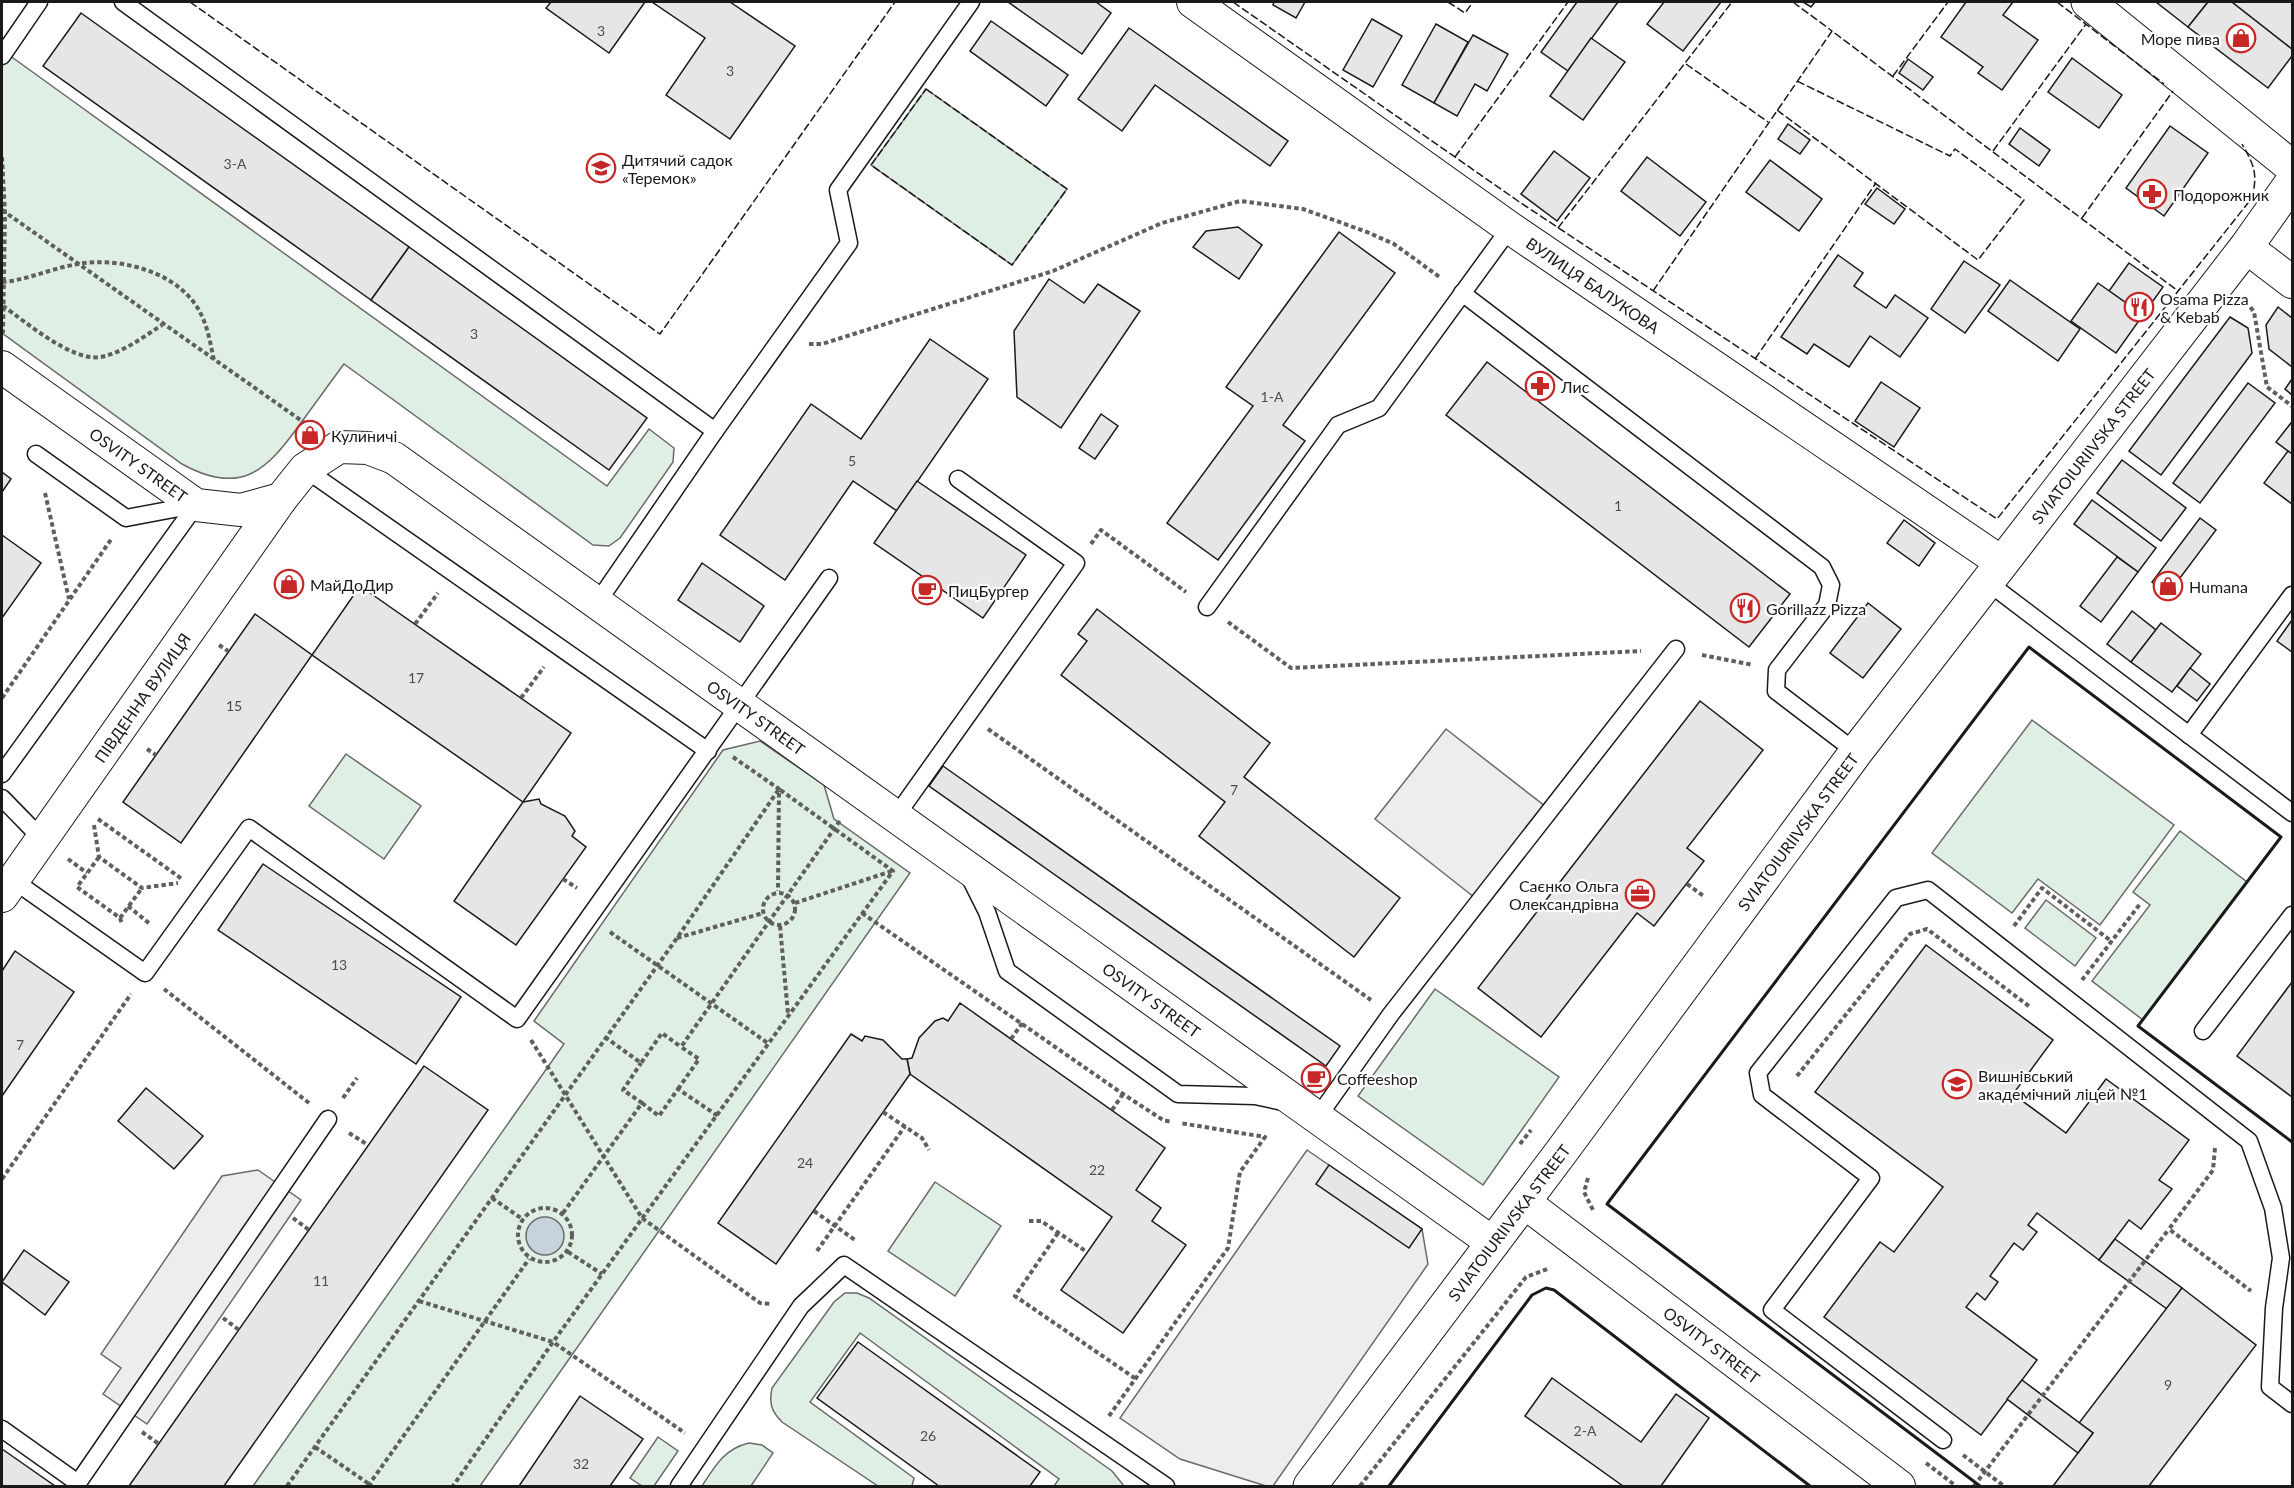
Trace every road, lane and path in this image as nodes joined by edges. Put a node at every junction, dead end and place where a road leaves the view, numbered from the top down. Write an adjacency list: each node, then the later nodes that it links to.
1 (39, 2): 6 (lane)
2 (123, 2): 23 (lane)
3 (971, 2): 19 (lane)
4 (1193, 2): 11 (street, ВУЛИЦЯ БАЛУКОВА)
5 (2088, 2): 8 (street)
6 (2, 56)
7 (2, 157): 10 (path)
8 (2292, 166)
9 (2292, 182): 12 (street, SVIATOIURIIVSKA STREET)
10 (3, 212): 13 (path); 14 (path)
11 (1510, 228): 16 (lane); 32 (street, ВУЛИЦЯ БАЛУКОВА)
12 (2238, 258): 15 (street); 22 (path); 32 (street, SVIATOIURIIVSKA STREET)
13 (77, 264): 14 (path); 18 (path); 20 (path)
14 (3, 282): 17 (path)
15 (2292, 282)
16 (1462, 293): 19 (path); 38 (lane); 42 (lane)
17 (3, 306): 18 (path); 21 (path)
18 (162, 325): 20 (path)
19 (776, 344): 23 (lane)
20 (214, 361): 24 (path)
21 (2, 368): 29 (street, OSVITY STREET)
22 (2292, 406)
23 (715, 431): 37 (lane)
24 (339, 447): 26 (street); 37 (street, OSVITY STREET)
25 (36, 454): 30 (lane); 36 (path)
26 (305, 469): 28 (street); 33 (lane)
27 (958, 479): 31 (lane)
28 (281, 499): 29 (street, OSVITY STREET); 57 (street, ПІВДЕННА ВУЛИЦЯ)
29 (196, 505): 30 (lane); 50 (lane)
30 (126, 518): 36 (path)
31 (1076, 563): 38 (path); 46 (lane)
32 (1993, 571): 47 (lane); 49 (street, SVIATOIURIIVSKA STREET)
33 (453, 573): 39 (path); 40 (lane)
34 (829, 578): 45 (lane)
35 (2292, 595): 47 (lane)
36 (69, 600): 43 (path)
37 (597, 603): 45 (street, OSVITY STREET)
38 (1207, 607): 41 (path)
39 (415, 624)
40 (558, 646): 44 (path); 48 (lane)
41 (1676, 650): 42 (path); 80 (lane)
42 (1777, 670): 49 (lane)
43 (2, 698)
44 (521, 698)
45 (741, 706): 48 (lane); 52 (street, OSVITY STREET)
46 (969, 716): 55 (lane); 80 (path)
47 (2189, 735): 54 (lane)
48 (711, 747): 51 (path); 68 (lane)
49 (1856, 752): 106 (street, SVIATOIURIIVSKA STREET)
50 (2, 774)
51 (779, 789): 56 (path); 62 (path); 73 (path)
52 (860, 791): 55 (street, OSVITY STREET); 56 (path)
53 (2, 798): 57 (lane)
54 (2292, 813)
55 (896, 816): 58 (street, OSVITY STREET)
56 (834, 829): 59 (path); 63 (path)
57 (42, 839): 60 (street, ПІВДЕННА ВУЛИЦЯ)
58 (963, 864): 92 (street, OSVITY STREET); 92 (lane)
59 (893, 871): 64 (path); 81 (path)
60 (7, 888): 76 (lane)
61 (142, 888): 61 (path); 69 (path)
62 (778, 891): 63 (path); 66 (path)
63 (789, 894): 64 (path); 70 (path)
64 (795, 903): 71 (path)
65 (2140, 904): 74 (path)
66 (763, 913): 70 (path); 73 (path)
67 (2292, 915): 83 (lane)
68 (590, 917): 75 (path); 82 (lane)
69 (120, 918)
70 (769, 922): 71 (path); 78 (path)
71 (780, 926): 81 (path)
72 (2010, 930): 74 (path)
73 (677, 938): 75 (path)
74 (2111, 941): 77 (path)
75 (656, 965): 78 (path); 84 (path)
76 (145, 973): 82 (lane); 95 (path); 104 (path)
77 (2067, 1000): 126 (lane); 133 (lane)
78 (711, 1004): 85 (path); 86 (path)
79 (2031, 1008): 88 (path)
80 (1391, 1014): 92 (lane)
81 (789, 1015): 85 (path)
82 (516, 1019): 90 (path)
83 (2204, 1031)
84 (605, 1037): 87 (path); 90 (path)
85 (769, 1044): 94 (path)
86 (681, 1047): 87 (path); 89 (path)
87 (641, 1063): 91 (path)
88 (1797, 1076)
89 (678, 1089): 91 (path); 94 (path)
90 (565, 1093): 102 (path); 105 (path)
91 (642, 1103): 102 (path)
92 (1309, 1112): 117 (street, OSVITY STREET)
93 (883, 1113): 96 (path)
94 (718, 1116): 111 (path)
95 (328, 1119): 131 (lane)
96 (905, 1126): 101 (path); 113 (path)
97 (1531, 1130): 100 (path)
98 (1265, 1137): 129 (path)
99 (2207, 1142): 114 (path)
100 (1517, 1148)
101 (930, 1150)
102 (604, 1157): 109 (path); 111 (path)
103 (1590, 1170): 107 (path)
104 (2, 1179)
105 (492, 1198): 110 (path); 124 (path)
106 (1524, 1202): 117 (street, SVIATOIURIIVSKA STREET); 144 (street, OSVITY STREET)
107 (1593, 1210)
108 (814, 1211): 113 (path)
109 (562, 1213): 110 (path); 118 (path)
110 (521, 1218): 121 (path)
111 (642, 1218): 123 (path); 125 (path)
112 (1029, 1221): 115 (path)
113 (835, 1225): 116 (path); 120 (path)
114 (2169, 1229): 126 (path); 136 (path)
115 (1058, 1233): 119 (path); 129 (path)
116 (859, 1242)
117 (1493, 1243): 142 (street, SVIATOIURIIVSKA STREET)
118 (568, 1252): 121 (path); 123 (path)
119 (1087, 1252)
120 (815, 1255)
121 (529, 1259): 127 (path)
122 (1550, 1268): 143 (path)
123 (602, 1275): 128 (path)
124 (419, 1301): 127 (path); 134 (path)
125 (781, 1304)
126 (2274, 1308): 130 (lane)
127 (486, 1321): 128 (path); 138 (path)
128 (553, 1342): 135 (path); 139 (path)
129 (1136, 1379): 132 (path)
130 (2292, 1404)
131 (2, 1429)
132 (1094, 1436): 135 (lane); 141 (lane)
133 (1943, 1440): 136 (path)
134 (315, 1447): 137 (path); 138 (path)
135 (705, 1448): 140 (lane)
136 (1985, 1472): 145 (path); 146 (path)
137 (287, 1486)
138 (370, 1486)
139 (453, 1486)
140 (679, 1486)
141 (1166, 1486)
142 (1310, 1486)
143 (1360, 1486)
144 (1899, 1486)
145 (1974, 1486)
146 (2004, 1486)

